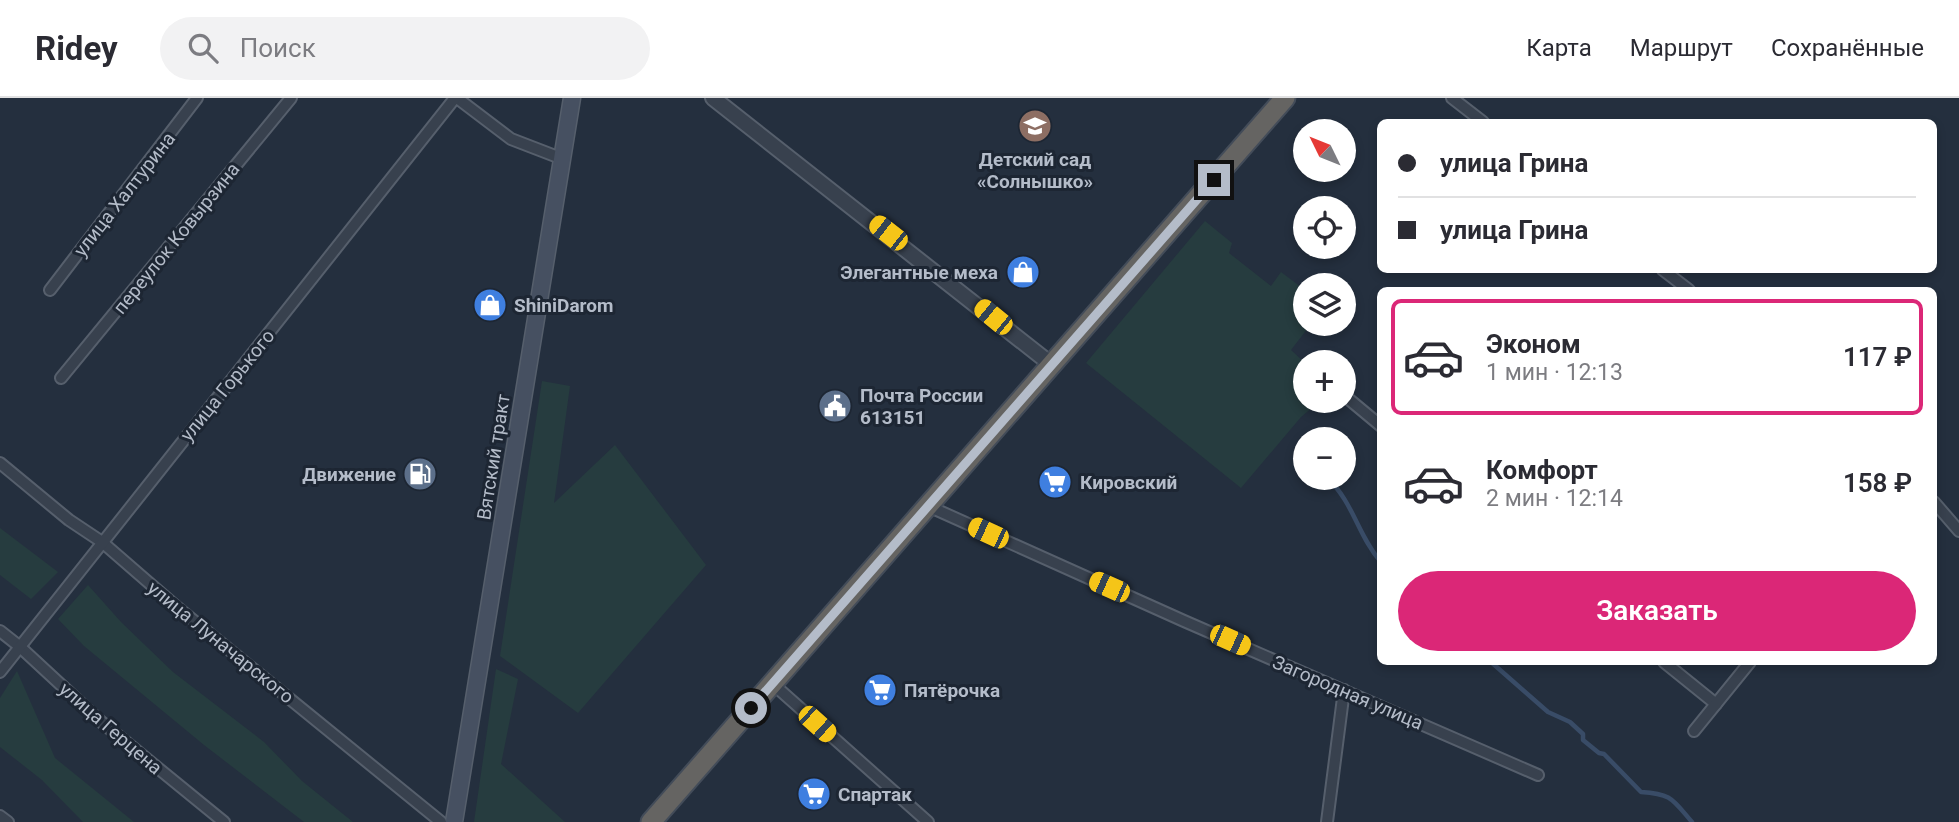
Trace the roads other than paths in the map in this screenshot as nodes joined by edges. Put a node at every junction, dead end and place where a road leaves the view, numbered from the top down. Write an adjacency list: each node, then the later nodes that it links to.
1 (197, 98): 12 (street, улица Халтурина)
2 (291, 98): 14 (street, переулок Ковырзина)
3 (456, 98): 9 (street); 21 (street, улица Горького)
4 (572, 98): 9 (main road, Вятский тракт)
5 (713, 98): 13 (street)
6 (1286, 98): 13 (highway)
7 (1452, 98): 8 (street)
8 (1479, 119)
9 (563, 159): 36 (main road, Вятский тракт)
10 (1667, 273): 11 (street)
11 (1685, 287)
12 (50, 290)
13 (1052, 365): 19 (highway)
14 (61, 378)
15 (1356, 405): 16 (street)
16 (1377, 423)
17 (0, 463): 21 (street, улица Луначарского)
18 (1937, 505): 20 (street)
19 (928, 506): 27 (highway); 28 (street, Загородная улица)
20 (1959, 531)
21 (102, 542): 23 (street, улица Горького); 35 (street, улица Луначарского)
22 (0, 631): 23 (street, улица Герцена)
23 (19, 646): 26 (street, улица Горького); 34 (street, улица Герцена)
24 (1668, 665): 29 (street)
25 (1748, 665): 29 (street)
26 (0, 672)
27 (772, 684): 37 (highway); 38 (street)
28 (1344, 690): 31 (street, Загородная улица); 39 (street)
29 (1716, 704): 30 (street)
30 (1694, 731)
31 (1538, 775)
32 (0, 816): 33 (street)
33 (8, 822)
34 (224, 822)
35 (441, 822)
36 (454, 822)
37 (651, 822)
38 (928, 822)
39 (1327, 822)

